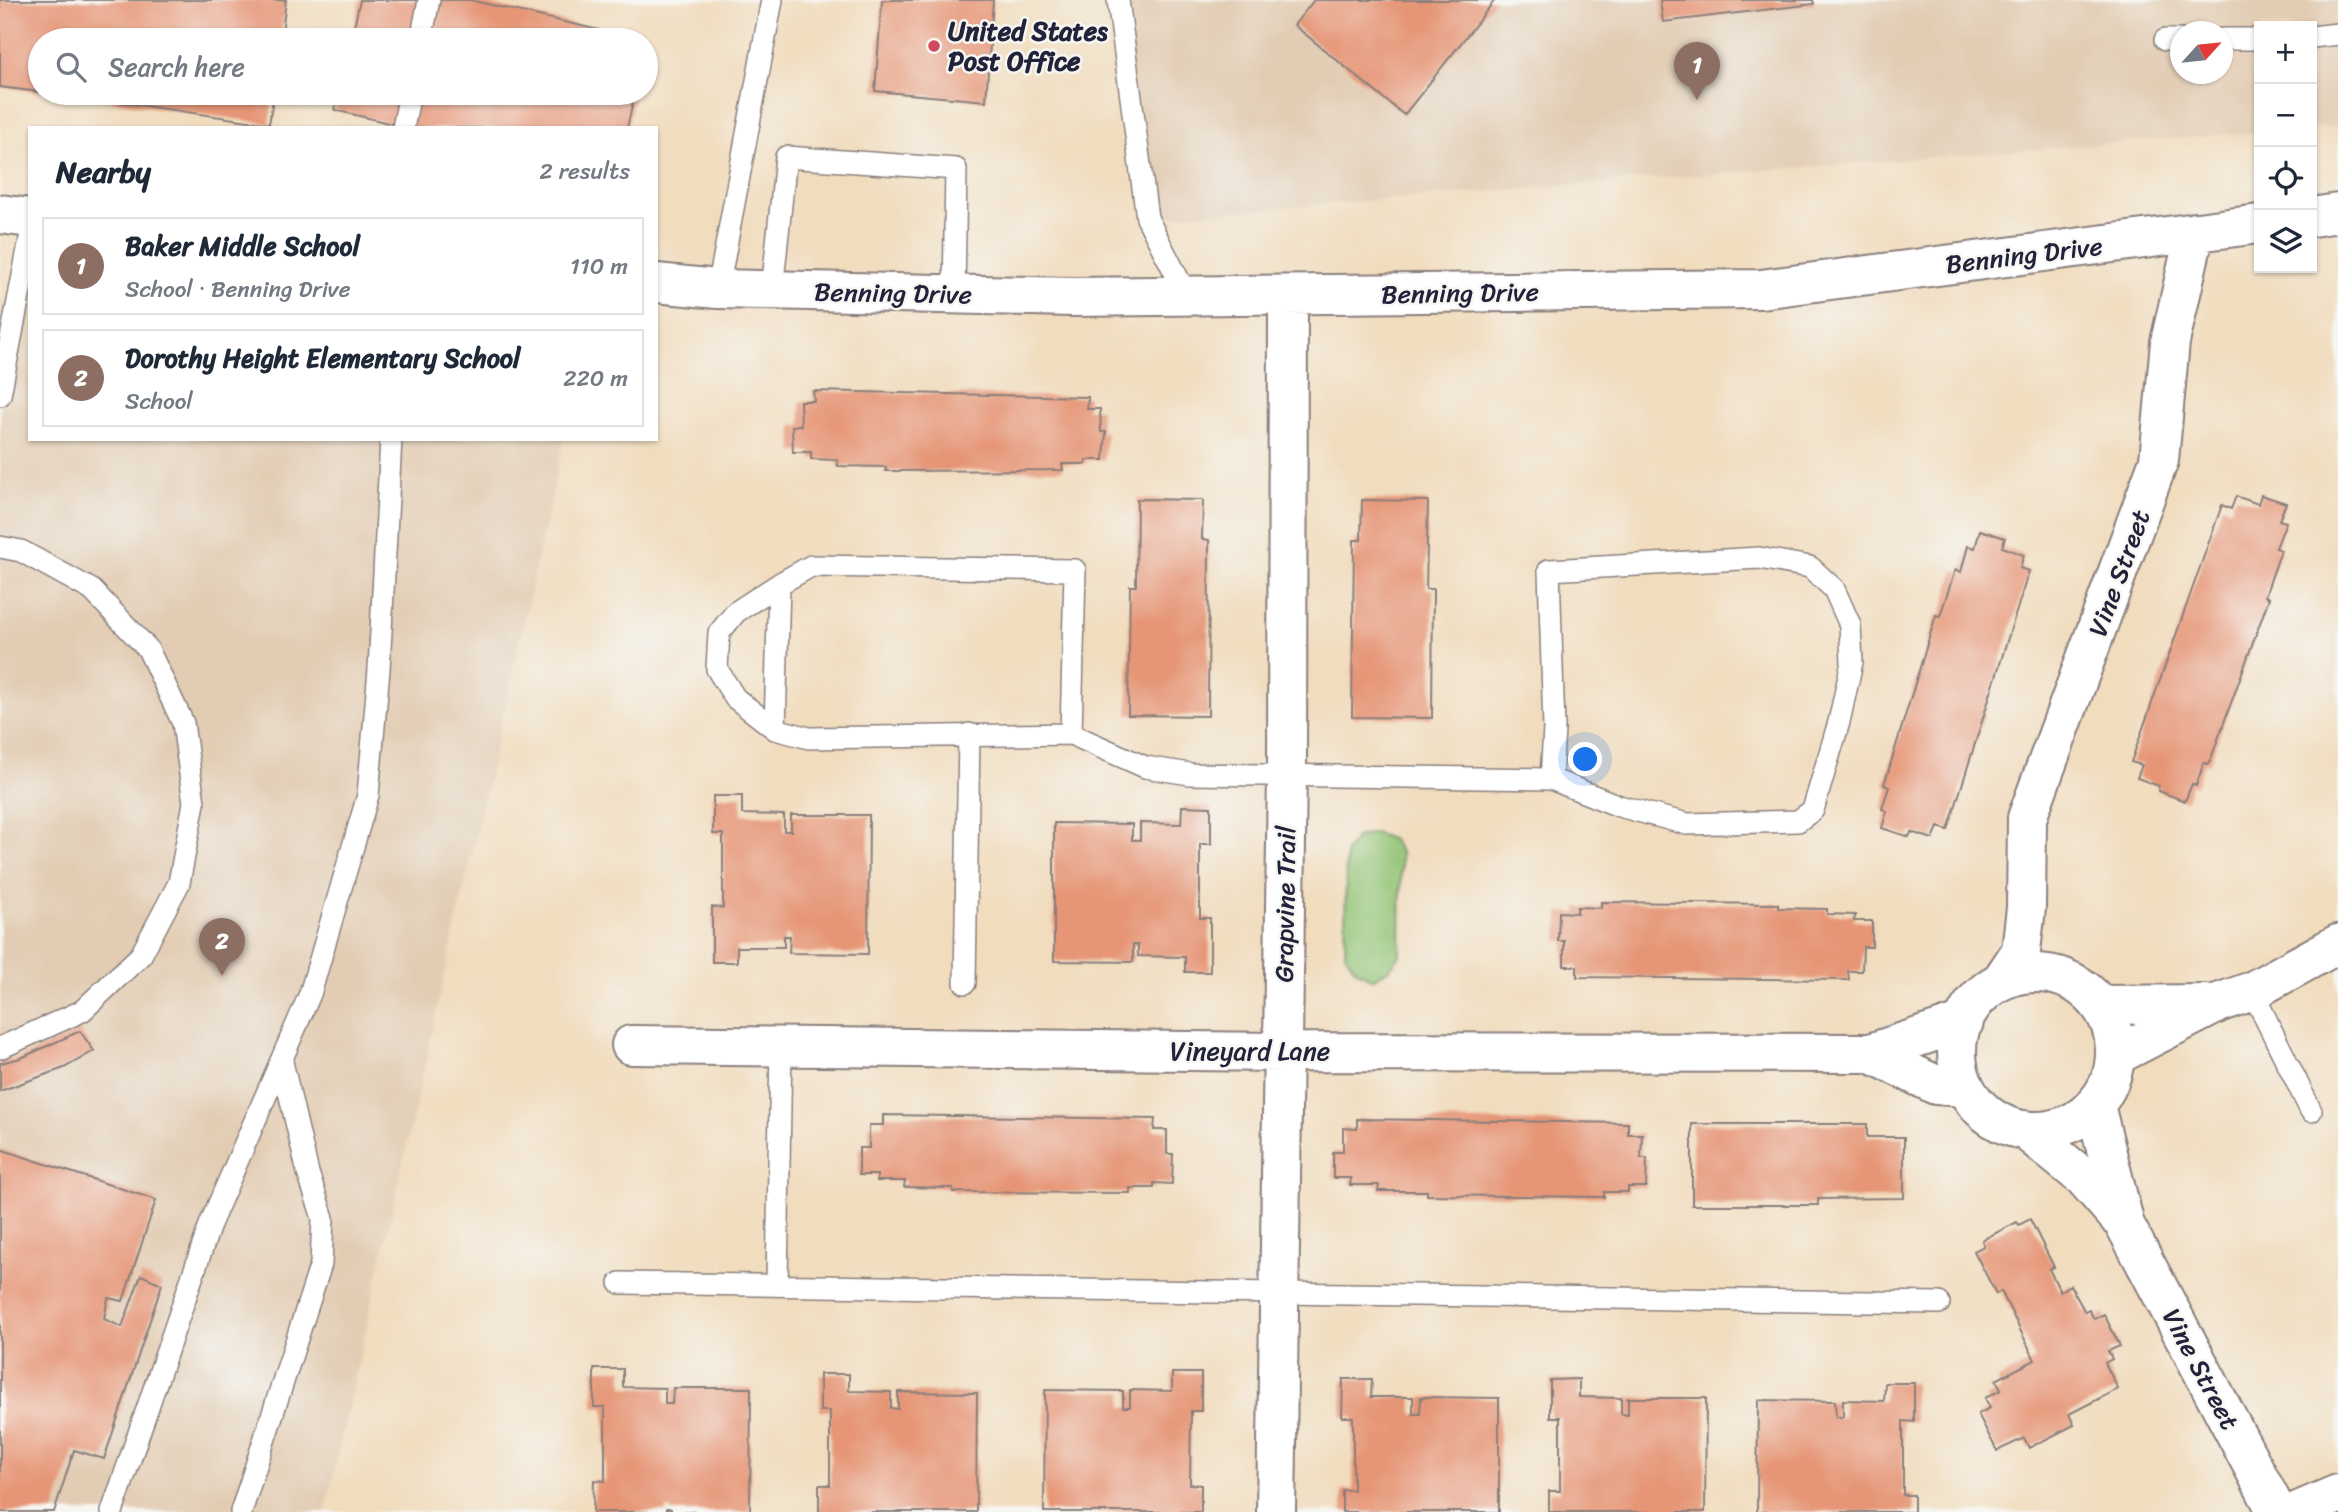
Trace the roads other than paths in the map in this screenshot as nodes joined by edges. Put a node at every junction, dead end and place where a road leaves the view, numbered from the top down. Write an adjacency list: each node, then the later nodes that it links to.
1 (429, 0): 4 (lane)
2 (772, 0): 19 (lane)
3 (1118, 0): 22 (lane)
4 (423, 28)
5 (2338, 34): 6 (lane)
6 (2317, 36)
7 (2233, 39): 8 (lane)
8 (2254, 39)
9 (408, 105): 10 (lane)
10 (403, 126)
11 (2338, 213): 13 (street)
12 (0, 214): 14 (street)
13 (2317, 216)
14 (28, 218)
15 (2254, 225): 16 (street, Benning Drive)
16 (2195, 232): 23 (street, Benning Drive); 33 (street, Vine Street)
17 (28, 249): 24 (lane)
18 (658, 283): 19 (street, Benning Drive)
19 (718, 289): 20 (street, Benning Drive)
20 (772, 291): 21 (street, Benning Drive); 21 (lane)
21 (954, 295): 22 (street, Benning Drive)
22 (1187, 296): 23 (street, Benning Drive)
23 (1288, 297): 31 (street, Grapvine Trail)
24 (0, 395)
25 (391, 441): 47 (lane)
26 (0, 547): 43 (lane)
27 (779, 584): 28 (lane); 28 (lane); 30 (lane)
28 (775, 729): 29 (lane)
29 (969, 734): 30 (lane); 37 (lane)
30 (1071, 734): 31 (lane)
31 (1287, 774): 32 (lane); 44 (street, Grapvine Trail)
32 (1550, 779): 32 (lane)
33 (2026, 908): 35 (street, Vine Street); 36 (street, Vine Street)
34 (2338, 944): 38 (street)
35 (2053, 975): 36 (street, Vine Street); 39 (street, Vine Street)
36 (2001, 981): 40 (street, Vine Street)
37 (965, 983)
38 (2235, 997): 39 (street); 46 (street); 50 (lane)
39 (2100, 1005): 46 (street, Vine Street)
40 (1964, 1022): 45 (street, Vineyard Lane); 48 (street, Vine Street)
41 (631, 1045): 42 (street, Vineyard Lane)
42 (781, 1046): 44 (street, Vineyard Lane); 54 (lane)
43 (0, 1048)
44 (1282, 1052): 45 (street, Vineyard Lane); 55 (street, Grapvine Trail)
45 (1870, 1053): 48 (street, Vineyard Lane)
46 (2115, 1056): 49 (street, Vine Street)
47 (282, 1062): 58 (lane); 59 (lane)
48 (1965, 1087): 51 (street, Vine Street)
49 (2095, 1105): 51 (street, Vine Street); 52 (street, Vine Street)
50 (2311, 1111)
51 (2025, 1130): 52 (street, Vine Street)
52 (2125, 1225): 61 (street, Vine Street)
53 (620, 1283): 54 (lane)
54 (777, 1285): 55 (lane)
55 (1278, 1294): 56 (lane); 60 (street, Grapvine Trail)
56 (1939, 1303)
57 (2338, 1494): 62 (street)
58 (112, 1512)
59 (241, 1512)
60 (1276, 1512)
61 (2277, 1512)
62 (2296, 1512)

